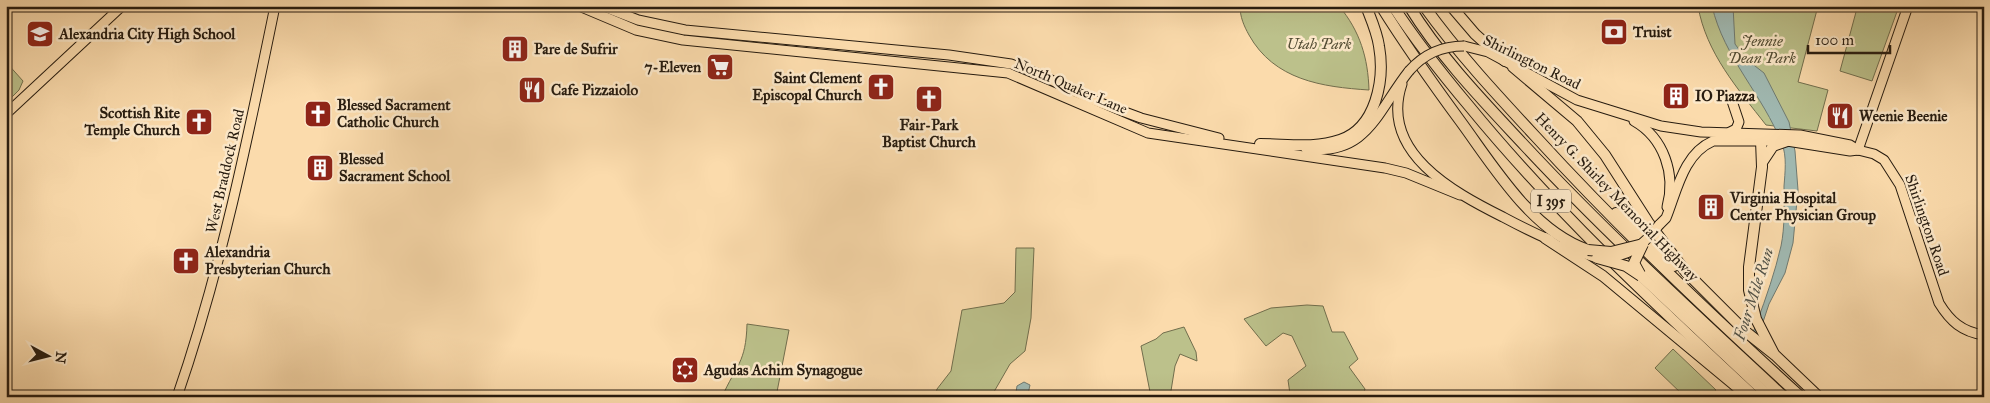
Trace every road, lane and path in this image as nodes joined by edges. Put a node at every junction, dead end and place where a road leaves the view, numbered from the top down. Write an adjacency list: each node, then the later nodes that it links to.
1 (122, 6): 15 (main road)
2 (275, 6): 36 (main road, West Braddock Road)
3 (579, 6): 24 (main road, North Quaker Lane)
4 (602, 6): 21 (main road, North Quaker Lane)
5 (1366, 6): 21 (highway)
6 (1381, 6): 27 (highway, bridge)
7 (1393, 6): 33 (highway, I 395)
8 (1409, 6): 34 (highway)
9 (1424, 6): 23 (highway, Henry G. Shirley Memorial Highway / I 395)
10 (1451, 6): 12 (highway)
11 (1908, 6): 22 (main road)
12 (1509, 64): 13 (main road, Shirlington Road, bridge); 16 (main road, Shirlington Road); 30 (highway)
13 (1409, 71): 21 (main road, North Quaker Lane); 24 (main road, Shirlington Road)
14 (1732, 101): 17 (main road)
15 (6, 114)
16 (1620, 114): 17 (main road, Shirlington Road); 25 (main road, Shirlington Road)
17 (1730, 132): 18 (main road, Shirlington Road)
18 (1767, 138): 19 (main road, Shirlington Road); 20 (highway); 25 (main road); 32 (highway)
19 (1800, 139): 20 (main road); 22 (main road, Shirlington Road)
20 (1786, 141)
21 (1260, 144)
22 (1858, 150): 31 (main road, Shirlington Road)
23 (1558, 162): 30 (highway); 39 (highway, Henry G. Shirley Memorial Highway / I 395)
24 (1460, 195): 26 (main road, Shirlington Road)
25 (1659, 225): 27 (main road, Shirlington Road, bridge)
26 (1545, 238): 28 (main road, Shirlington Road); 33 (highway)
27 (1643, 244): 28 (main road, Shirlington Road, bridge); 29 (highway, bridge)
28 (1597, 258): 29 (highway, bridge)
29 (1641, 276): 33 (highway)
30 (1716, 303): 32 (highway)
31 (1984, 335)
32 (1771, 351): 40 (highway)
33 (1732, 374): 34 (highway); 35 (highway)
34 (1759, 380): 37 (highway); 38 (highway)
35 (1752, 396)
36 (177, 397)
37 (1770, 397)
38 (1784, 397)
39 (1801, 397)
40 (1819, 397)

